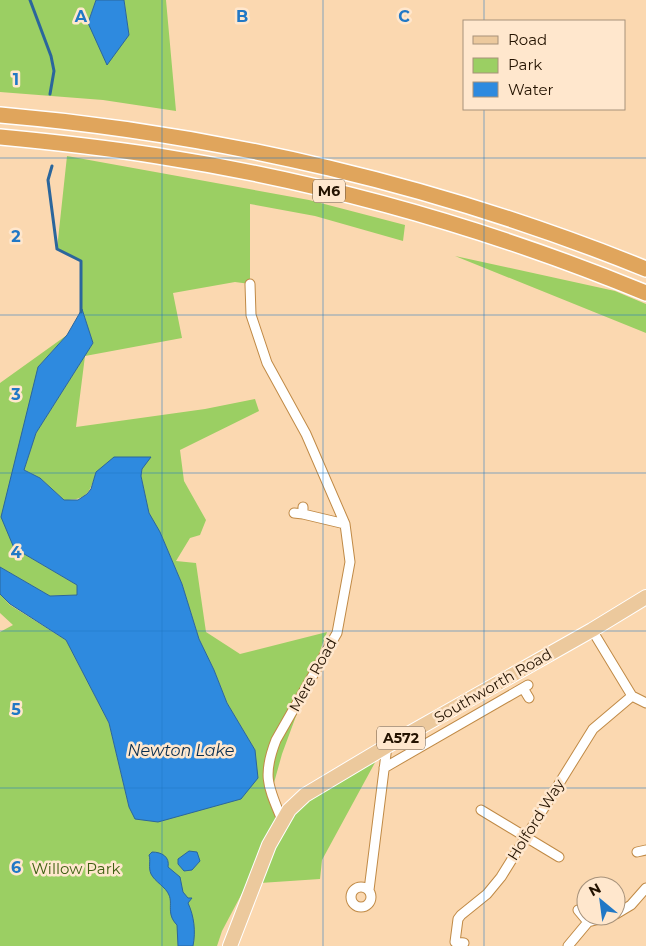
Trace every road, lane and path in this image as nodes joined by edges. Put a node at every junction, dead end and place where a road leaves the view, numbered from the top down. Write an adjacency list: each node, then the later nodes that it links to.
1 (0, 115): 3 (highway, M6)
2 (0, 137): 5 (highway, M6)
3 (646, 269)
4 (250, 284): 7 (street, Mere Road)
5 (646, 293)
6 (300, 511): 7 (street)
7 (346, 524): 16 (street, Mere Road)
8 (646, 596): 9 (main road, Southworth Road / A572)
9 (592, 630): 10 (street); 13 (main road, Southworth Road / A572)
10 (632, 696): 12 (street); 17 (street, Holford Way)
11 (529, 698): 14 (street)
12 (646, 703)
13 (387, 746): 14 (street); 16 (main road, Southworth Road / A572)
14 (384, 768): 20 (street)
15 (481, 810): 17 (street)
16 (282, 820): 24 (main road, Southworth Road / A572)
17 (526, 838): 18 (street); 23 (street, Holford Way)
18 (559, 857)
19 (646, 888): 21 (street)
20 (369, 890)
21 (626, 908)
22 (585, 926): 25 (street)
23 (464, 943)
24 (230, 946)
25 (568, 946)

